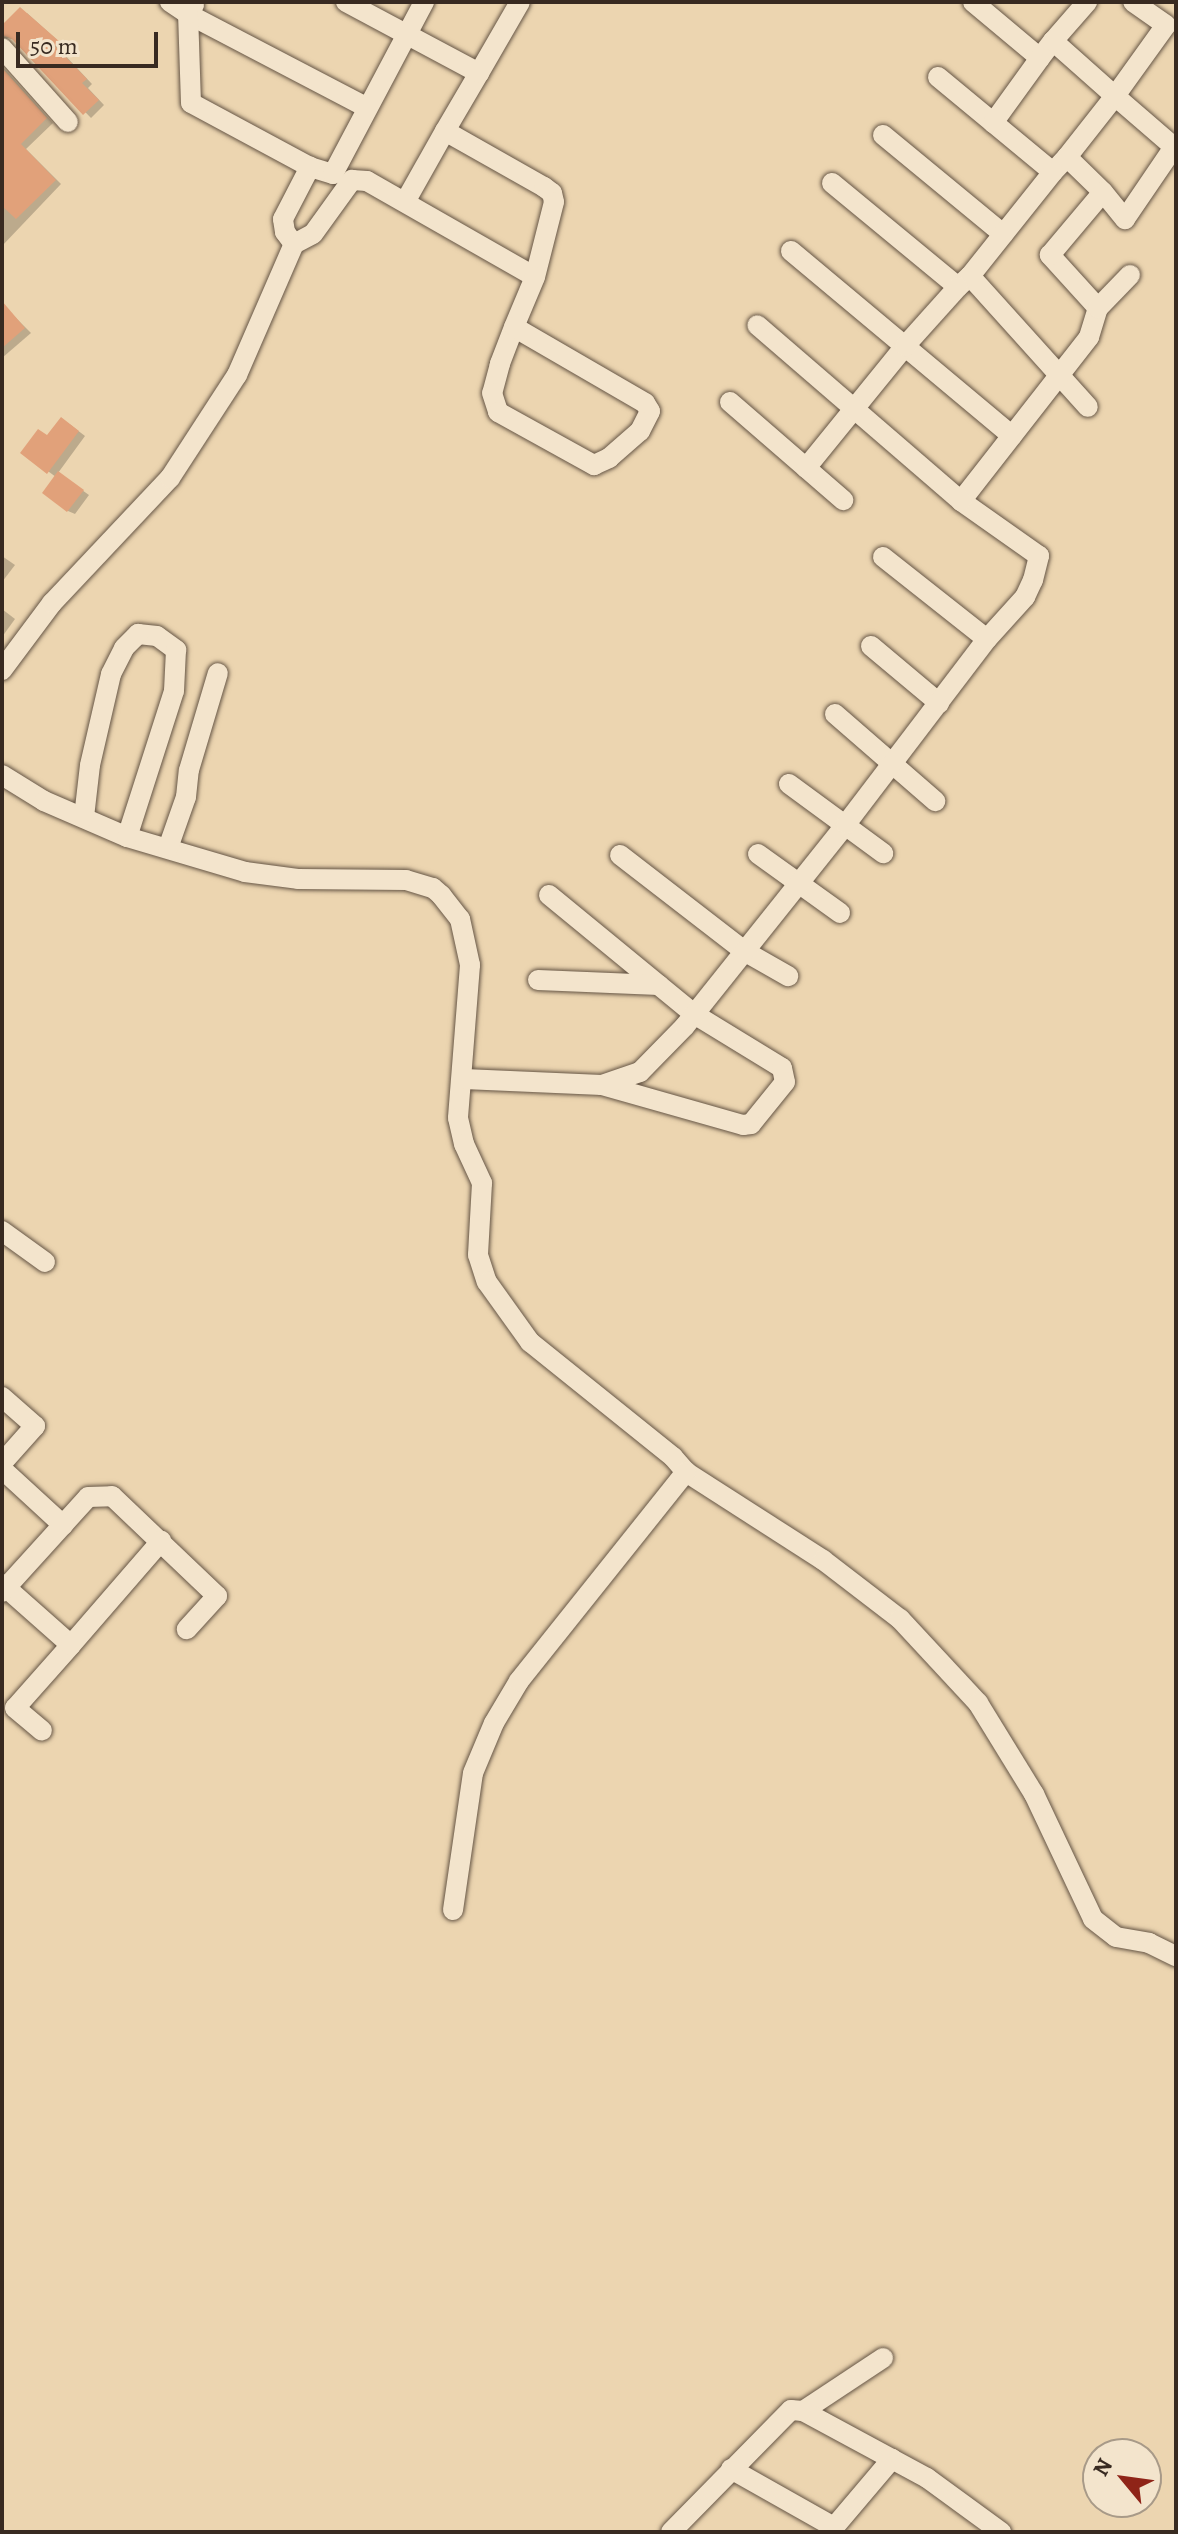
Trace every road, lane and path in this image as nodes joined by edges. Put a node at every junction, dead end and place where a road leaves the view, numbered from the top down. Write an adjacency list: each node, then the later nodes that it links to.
1 (170, 2): 8 (street)
2 (346, 2): 10 (street)
3 (424, 2): 10 (street)
4 (520, 2): 14 (street)
5 (973, 2): 13 (street)
6 (1087, 2): 11 (street)
7 (1133, 2): 9 (street)
8 (192, 8): 17 (street); 23 (street)
9 (1171, 30): 16 (street)
10 (406, 34): 14 (street); 17 (street)
11 (1053, 41): 13 (street); 16 (street)
12 (2, 48): 18 (street)
13 (1040, 58): 19 (street)
14 (479, 73): 20 (street)
15 (938, 77): 19 (street)
16 (1115, 96): 22 (street); 27 (street)
17 (366, 107): 25 (street)
18 (68, 122)
19 (993, 123): 24 (street)
20 (445, 131): 28 (street); 33 (street)
21 (883, 135): 29 (street)
22 (1067, 157): 24 (street); 27 (street)
23 (310, 167): 25 (street); 30 (street)
24 (1053, 172): 29 (street)
25 (342, 177): 28 (street); 30 (street)
26 (832, 183): 34 (street)
27 (1103, 192): 35 (street)
28 (405, 202): 33 (street)
29 (1003, 234): 34 (street)
30 (294, 244): 50 (street)
31 (791, 251): 38 (street)
32 (1130, 275): 35 (street)
33 (535, 277): 37 (street)
34 (964, 281): 38 (street); 39 (street)
35 (1098, 308): 39 (street)
36 (757, 325): 42 (street)
37 (514, 327): 37 (street)
38 (905, 346): 42 (street); 43 (street)
39 (1059, 376): 41 (street); 43 (street)
40 (730, 402): 44 (street)
41 (1088, 407)
42 (855, 410): 44 (street); 46 (street)
43 (1012, 436): 46 (street)
44 (806, 468): 45 (street)
45 (843, 500)
46 (961, 501): 48 (street)
47 (883, 557): 48 (street)
48 (987, 639): 52 (street)
49 (871, 646): 52 (street)
50 (2, 670)
51 (218, 673): 61 (street)
52 (939, 703): 54 (street)
53 (835, 714): 54 (street)
54 (893, 764): 57 (street); 59 (street)
55 (2, 775): 58 (street)
56 (789, 784): 59 (street)
57 (935, 801)
58 (84, 817): 60 (street); 60 (street)
59 (846, 824): 62 (street); 65 (street)
60 (127, 837): 61 (street)
61 (168, 848): 73 (street)
62 (883, 853)
63 (758, 854): 65 (street)
64 (620, 855): 68 (street)
65 (797, 885): 67 (street); 68 (street)
66 (549, 895): 71 (street)
67 (840, 913)
68 (744, 951): 69 (street); 72 (street)
69 (788, 976)
70 (538, 980): 71 (street)
71 (659, 985): 72 (street)
72 (694, 1014): 74 (street); 74 (street)
73 (464, 1079): 74 (street); 80 (street)
74 (602, 1085)
75 (2, 1231): 76 (street)
76 (45, 1262)
77 (2, 1397): 78 (street)
78 (2, 1463)
79 (2, 1469): 81 (street)
80 (686, 1472): 87 (street); 88 (street)
81 (63, 1525): 82 (street); 83 (street)
82 (161, 1541): 84 (street); 85 (street)
83 (3, 1588): 85 (street)
84 (187, 1629)
85 (71, 1645): 86 (street)
86 (42, 1731)
87 (453, 1910)
88 (1176, 1956)
89 (883, 2358): 90 (street)
90 (803, 2411): 91 (street); 92 (street)
91 (892, 2459): 93 (street); 95 (street)
92 (731, 2469): 93 (street); 94 (street)
93 (832, 2529)
94 (671, 2532)
95 (1001, 2532)

